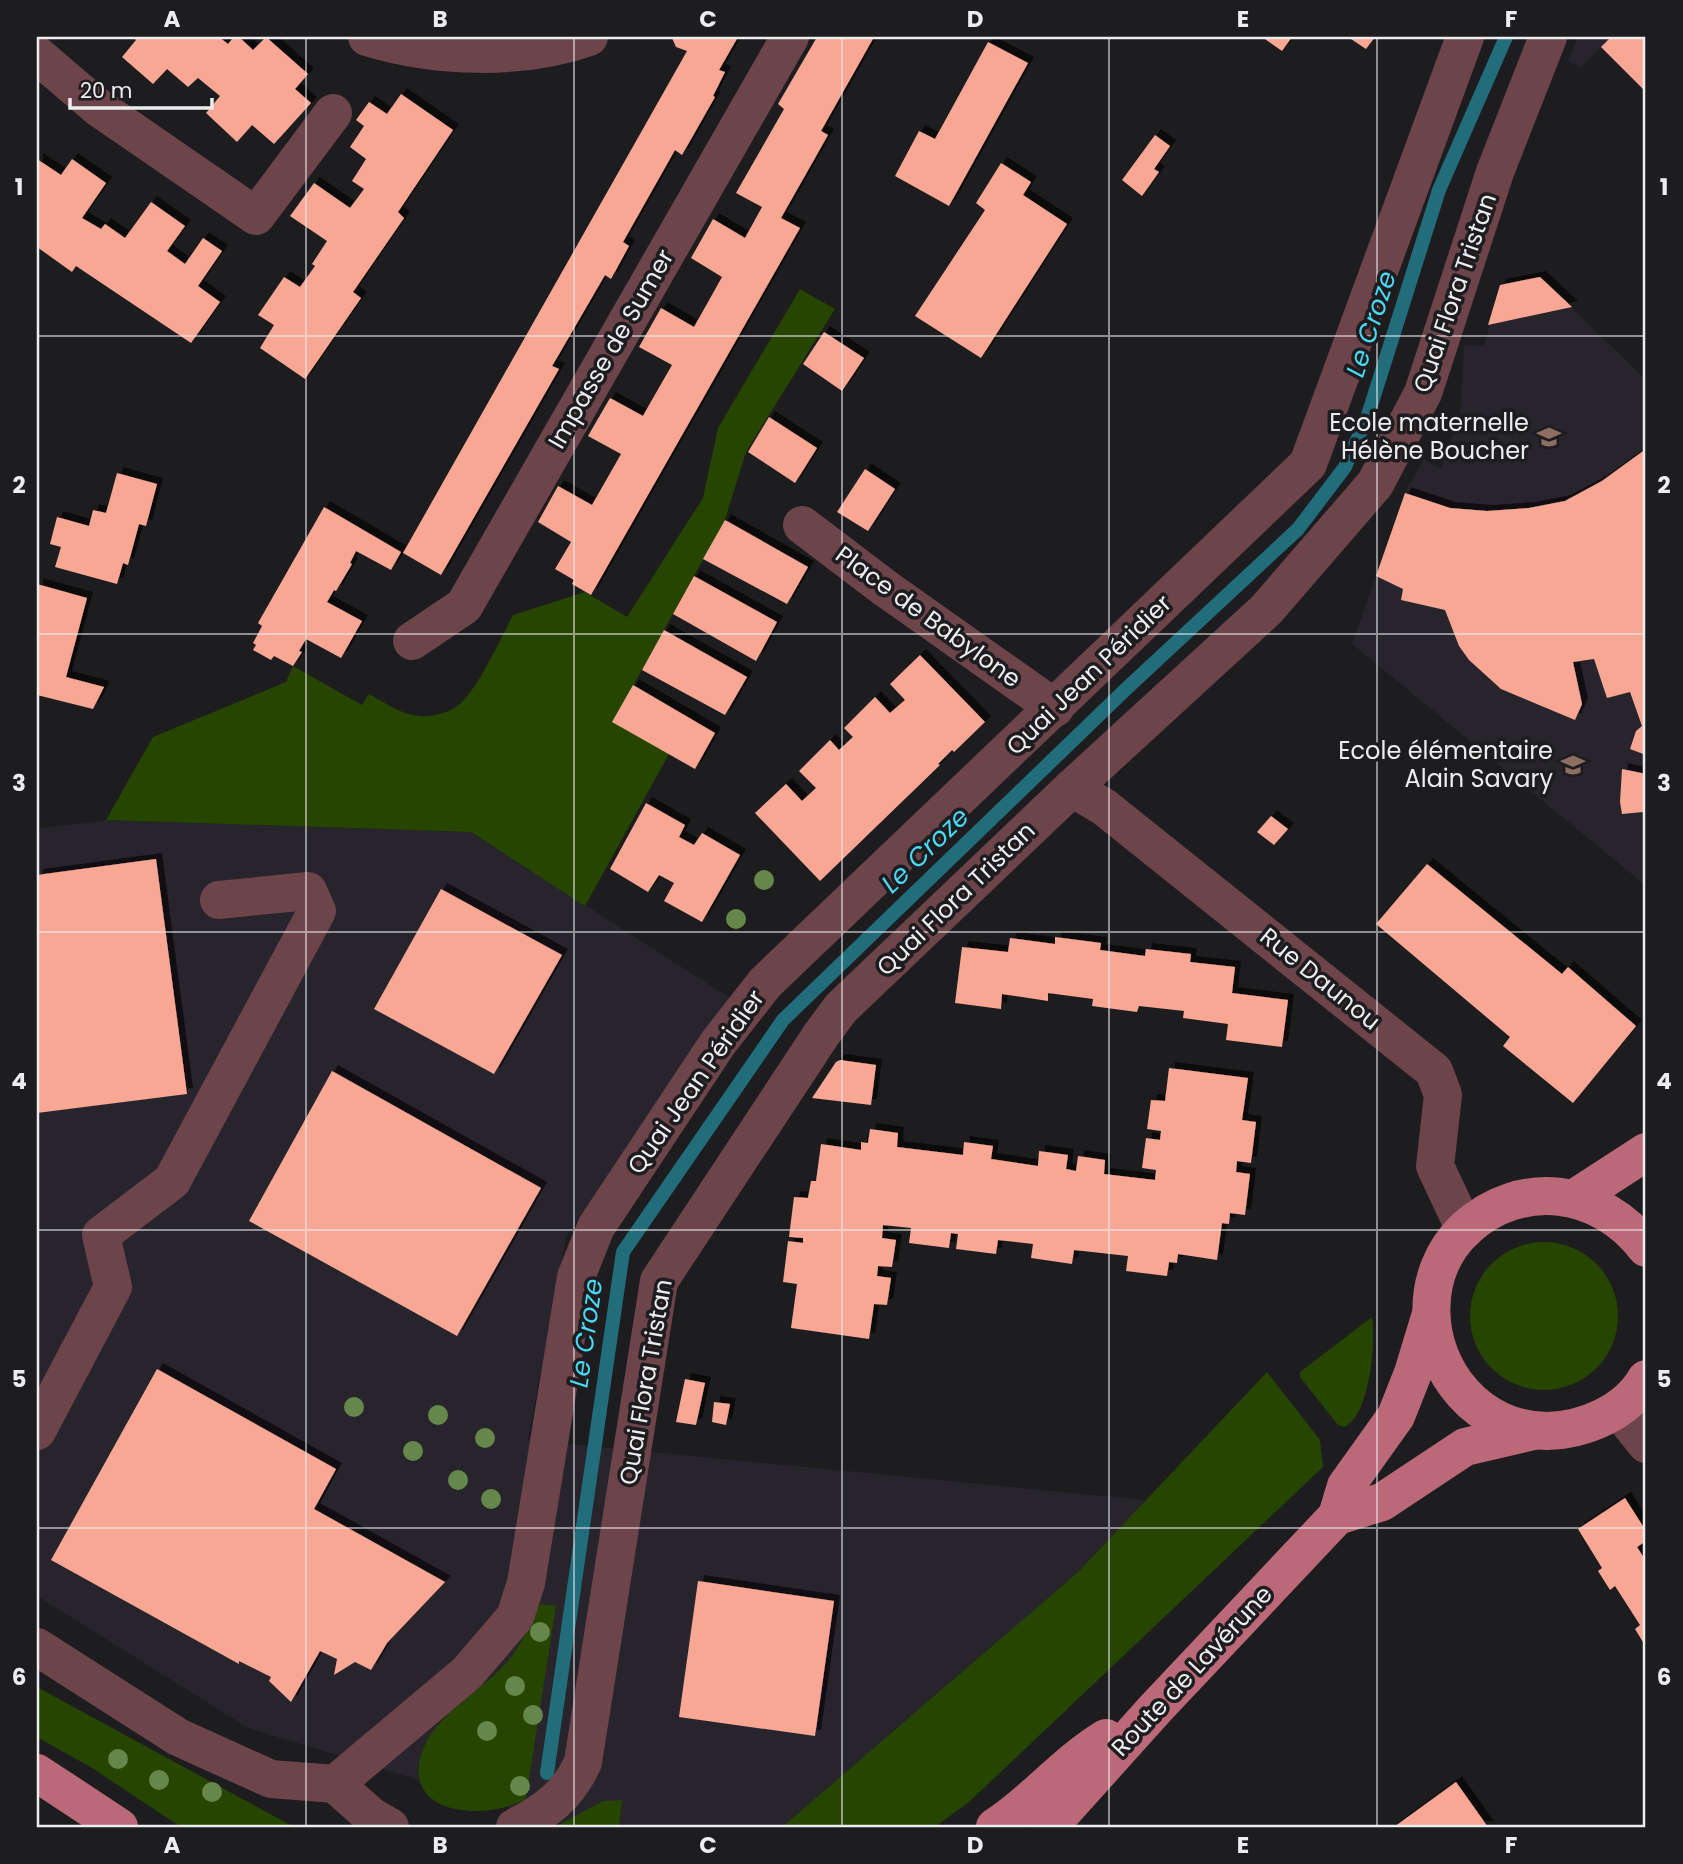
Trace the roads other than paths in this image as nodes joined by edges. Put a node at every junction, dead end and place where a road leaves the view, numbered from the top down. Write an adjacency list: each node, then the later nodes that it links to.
1 (367, 37): 2 (street)
2 (589, 37)
3 (790, 37): 9 (street, Impasse de Sumer)
4 (1465, 37): 10 (street, Quai Jean Péridier)
5 (1548, 37): 11 (street, Quai Flora Tristan)
6 (37, 55): 7 (street)
7 (333, 113)
8 (802, 524): 10 (street, Place de Babylone)
9 (412, 641)
10 (1055, 708): 27 (street, Quai Jean Péridier)
11 (1072, 788): 15 (street, Rue Daunou); 30 (street, Quai Flora Tristan)
12 (219, 900): 20 (street)
13 (1646, 1152): 14 (main road)
14 (1575, 1198): 15 (main road); 16 (main road)
15 (1465, 1230): 17 (main road)
16 (1646, 1248)
17 (1430, 1317): 21 (main road); 23 (main road, Route de Lavérune)
18 (1646, 1378): 19 (main road)
19 (1618, 1409): 21 (main road); 22 (street)
20 (37, 1431)
21 (1533, 1431): 23 (main road, Route de Lavérune)
22 (1646, 1444)
23 (1337, 1516): 25 (main road, Route de Lavérune)
24 (37, 1647): 27 (street)
25 (1156, 1708): 31 (main road); 32 (main road, Route de Lavérune)
26 (37, 1773): 28 (main road)
27 (335, 1784): 29 (street)
28 (119, 1827)
29 (390, 1827)
30 (515, 1827)
31 (995, 1827)
32 (1049, 1827)

